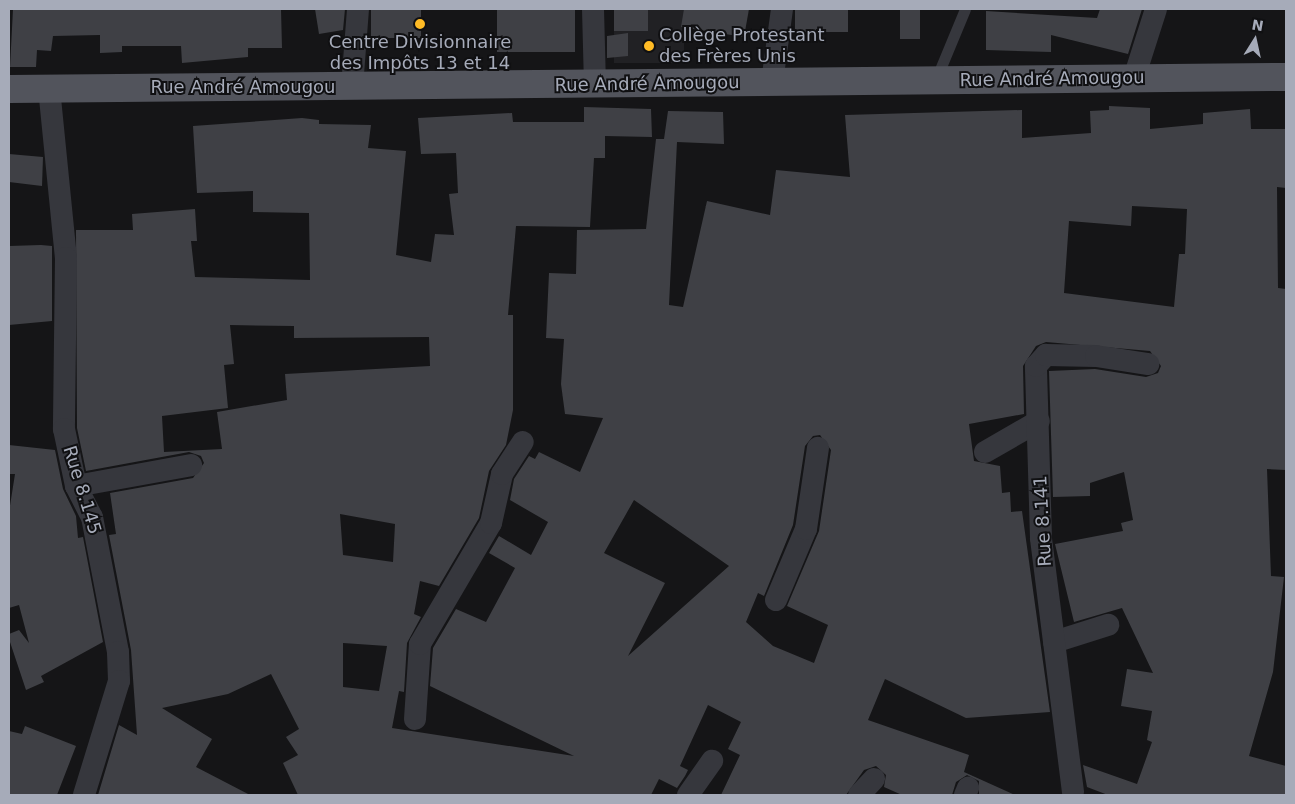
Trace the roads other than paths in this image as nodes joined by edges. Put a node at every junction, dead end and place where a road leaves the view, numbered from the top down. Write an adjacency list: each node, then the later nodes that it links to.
1 (358, 9): 11 (street)
2 (593, 9): 10 (street)
3 (782, 9): 9 (street)
4 (965, 9): 8 (lane)
5 (1156, 9): 7 (street)
6 (1286, 77): 7 (main road, Rue André Amougou)
7 (1134, 78): 8 (main road, Rue André Amougou)
8 (936, 81): 9 (main road, Rue André Amougou)
9 (772, 82): 10 (main road, Rue André Amougou)
10 (595, 86): 11 (main road, Rue André Amougou)
11 (352, 87): 12 (main road, Rue André Amougou)
12 (49, 88): 13 (main road, Rue André Amougou); 20 (street, Rue 8.145)
13 (9, 89)
14 (1148, 364): 15 (street, Rue 8.141)
15 (1039, 421): 18 (street); 23 (street, Rue 8.141)
16 (523, 442): 24 (street)
17 (818, 448): 21 (street)
18 (985, 452)
19 (191, 465): 20 (street)
20 (76, 486): 28 (street, Rue 8.145)
21 (776, 600)
22 (1108, 624): 23 (street)
23 (1054, 642): 27 (street, Rue 8.141)
24 (415, 719)
25 (712, 761): 29 (street)
26 (874, 778): 30 (street)
27 (1073, 792)
28 (84, 795)
29 (688, 795)
30 (859, 795)

